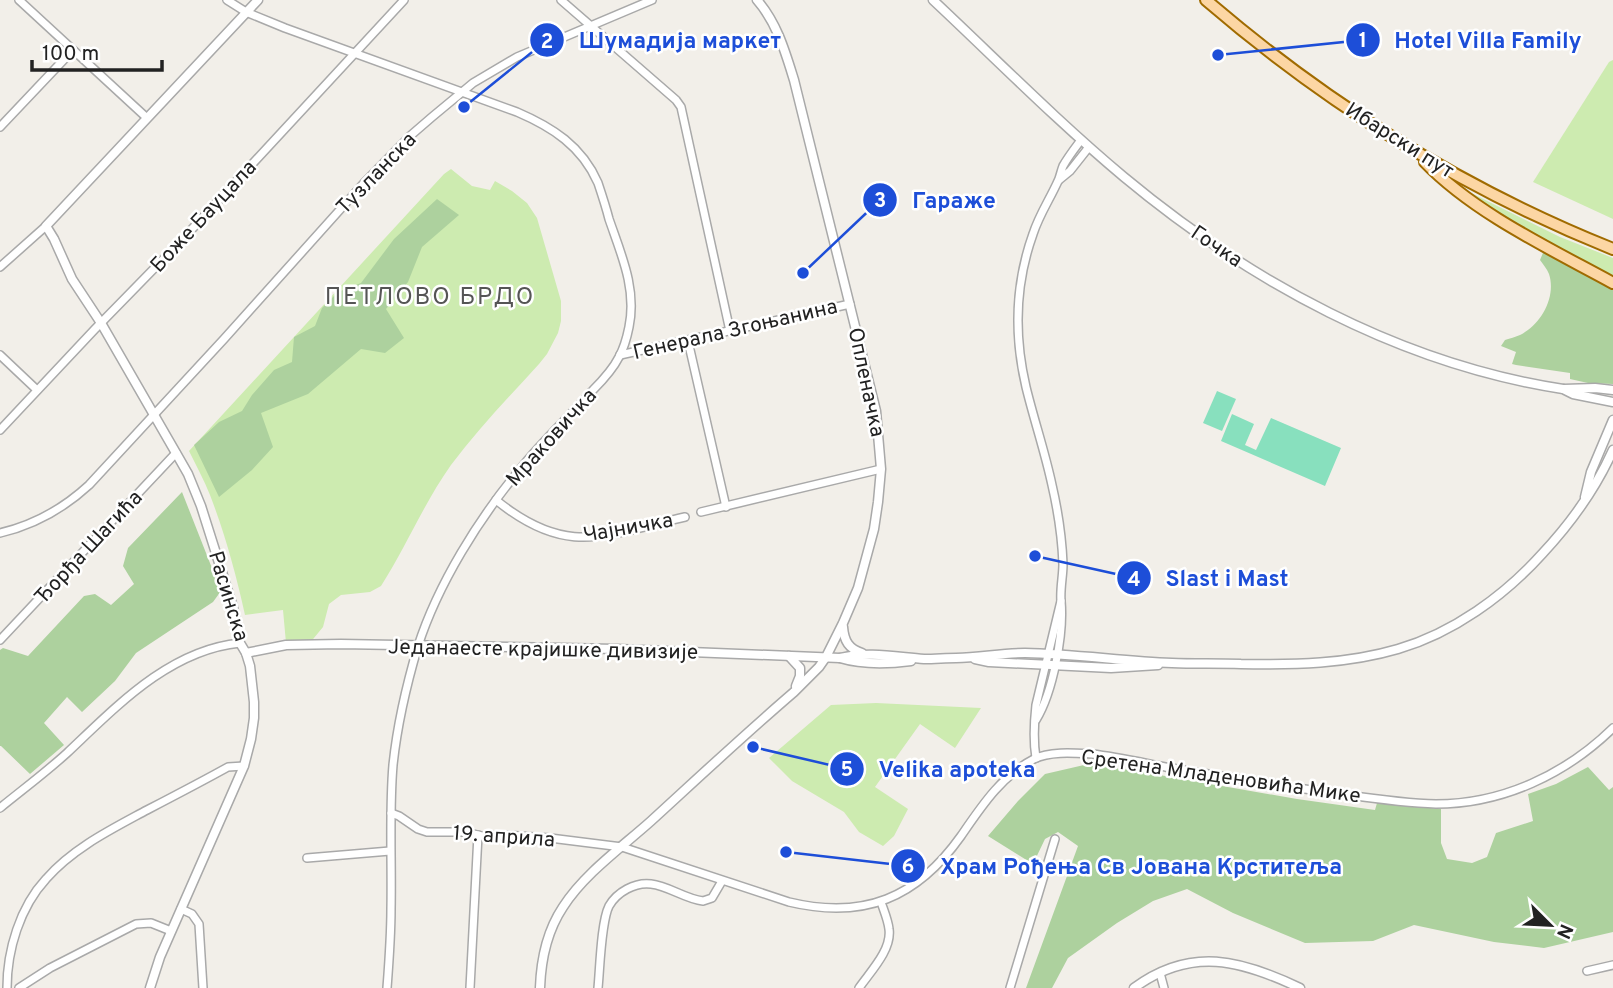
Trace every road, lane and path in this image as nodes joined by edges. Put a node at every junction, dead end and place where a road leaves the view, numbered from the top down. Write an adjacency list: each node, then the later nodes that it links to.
1 (19, 0): 12 (street)
2 (226, 0): 10 (street, Мраковичка)
3 (258, 0): 10 (street)
4 (404, 0): 13 (street, Боже Бауцала)
5 (561, 0): 11 (street)
6 (652, 0): 11 (street, Тузланска)
7 (757, 0): 25 (street, Опленачка)
8 (933, 0): 17 (street, Гочка)
9 (1206, 0): 19 (main road, Ибарски пут)
10 (246, 12): 13 (street, Мраковичка); 15 (street)
11 (590, 27): 14 (street, Тузланска); 27 (street)
12 (73, 50): 15 (street); 16 (street)
13 (355, 54): 14 (street, Мраковичка); 26 (street, Боже Бауцала)
14 (461, 92): 30 (street, Мраковичка); 35 (street, Тузланска)
15 (147, 118): 21 (street)
16 (0, 127)
17 (1081, 140): 18 (street, Гочка); 20 (street)
18 (1088, 146): 20 (street); 31 (street, Гочка)
19 (1416, 153): 22 (main road, Ибарски пут); 24 (main road)
20 (1059, 180): 53 (street)
21 (46, 226): 23 (street); 26 (street, Расинска)
22 (1613, 249)
23 (0, 267)
24 (1613, 283)
25 (850, 304): 27 (street, Генерала Згоњанина); 40 (street, Опленачка)
26 (101, 323): 32 (street, Боже Бауцала); 35 (street, Расинска)
27 (730, 331): 28 (street, Генерала Згоњанина)
28 (688, 341): 30 (street, Генерала Згоњанина); 43 (street)
29 (0, 355): 32 (street)
30 (620, 355): 41 (street, Мраковичка)
31 (1563, 389): 33 (street, Гочка); 34 (street, Гочка)
32 (37, 390): 37 (street, Боже Бауцала)
33 (1613, 390)
34 (1613, 402)
35 (154, 417): 39 (street, Расинска); 46 (street, Тузланска)
36 (1613, 420): 42 (street, Једанаесте крајишке дивизије)
37 (0, 430)
38 (1613, 450): 42 (street, Једанаесте крајишке дивизије)
39 (176, 453): 48 (street, Ђорђа Шагића); 49 (street, Расинска)
40 (881, 469): 43 (street, Чајничка); 47 (street, Опленачка)
41 (496, 500): 45 (street, Чајничка); 50 (street, Мраковичка)
42 (1584, 500): 59 (street, Једанаесте крајишке дивизије)
43 (726, 507): 44 (street, Чајничка)
44 (701, 512)
45 (685, 517)
46 (0, 533)
47 (843, 624): 52 (street); 55 (street, Опленачка)
48 (0, 640)
49 (240, 643): 51 (street, Расинска); 65 (street)
50 (419, 645): 51 (street, Једанаесте крајишке дивизије); 54 (street, Једанаесте крајишке дивизије); 66 (street, Мраковичка)
51 (246, 653): 64 (street, Расинска)
52 (869, 655): 56 (street, Једанаесте крајишке дивизије); 58 (street, Једанаесте крајишке дивизије)
53 (1053, 655): 57 (street, Једанаесте крајишке дивизије); 59 (street, Једанаесте крајишке дивизије); 60 (street)
54 (789, 656): 55 (street, Једанаесте крајишке дивизије); 61 (street)
55 (826, 657): 56 (street, Једанаесте крајишке дивизије); 61 (street, Опленачка)
56 (840, 658): 58 (street, Једанаесте крајишке дивизије)
57 (969, 658): 58 (street, Једанаесте крајишке дивизије); 60 (street, Једанаесте крајишке дивизије)
58 (925, 659)
59 (1172, 663): 60 (street, Једанаесте крајишке дивизије)
60 (1050, 666): 63 (street)
61 (794, 692): 69 (street, Опленачка)
62 (1613, 728): 63 (street, Сретена Младеновића Мике)
63 (1036, 758): 73 (street, Сретена Младеновића Мике)
64 (244, 766): 74 (street, Расинска); 79 (street)
65 (0, 808)
66 (391, 813): 67 (street, 19. априла); 70 (street, Мраковичка)
67 (478, 835): 69 (street, 19. априла); 84 (street)
68 (1055, 839): 88 (street)
69 (622, 847): 72 (street, 19. априла); 85 (street, Опленачка)
70 (390, 851): 71 (street); 83 (street, Мраковичка)
71 (307, 858)
72 (722, 881): 73 (street, Сретена Младеновића Мике); 86 (street)
73 (881, 902): 87 (street)
74 (181, 909): 75 (street, Расинска); 82 (street)
75 (171, 931): 80 (street); 81 (street, Расинска)
76 (1613, 965): 77 (street)
77 (1587, 971)
78 (1160, 973): 89 (street); 90 (street); 91 (street)
79 (8, 988)
80 (19, 988)
81 (150, 988)
82 (203, 988)
83 (387, 988)
84 (470, 988)
85 (540, 988)
86 (598, 988)
87 (859, 988)
88 (1010, 988)
89 (1133, 988)
90 (1164, 988)
91 (1300, 988)

